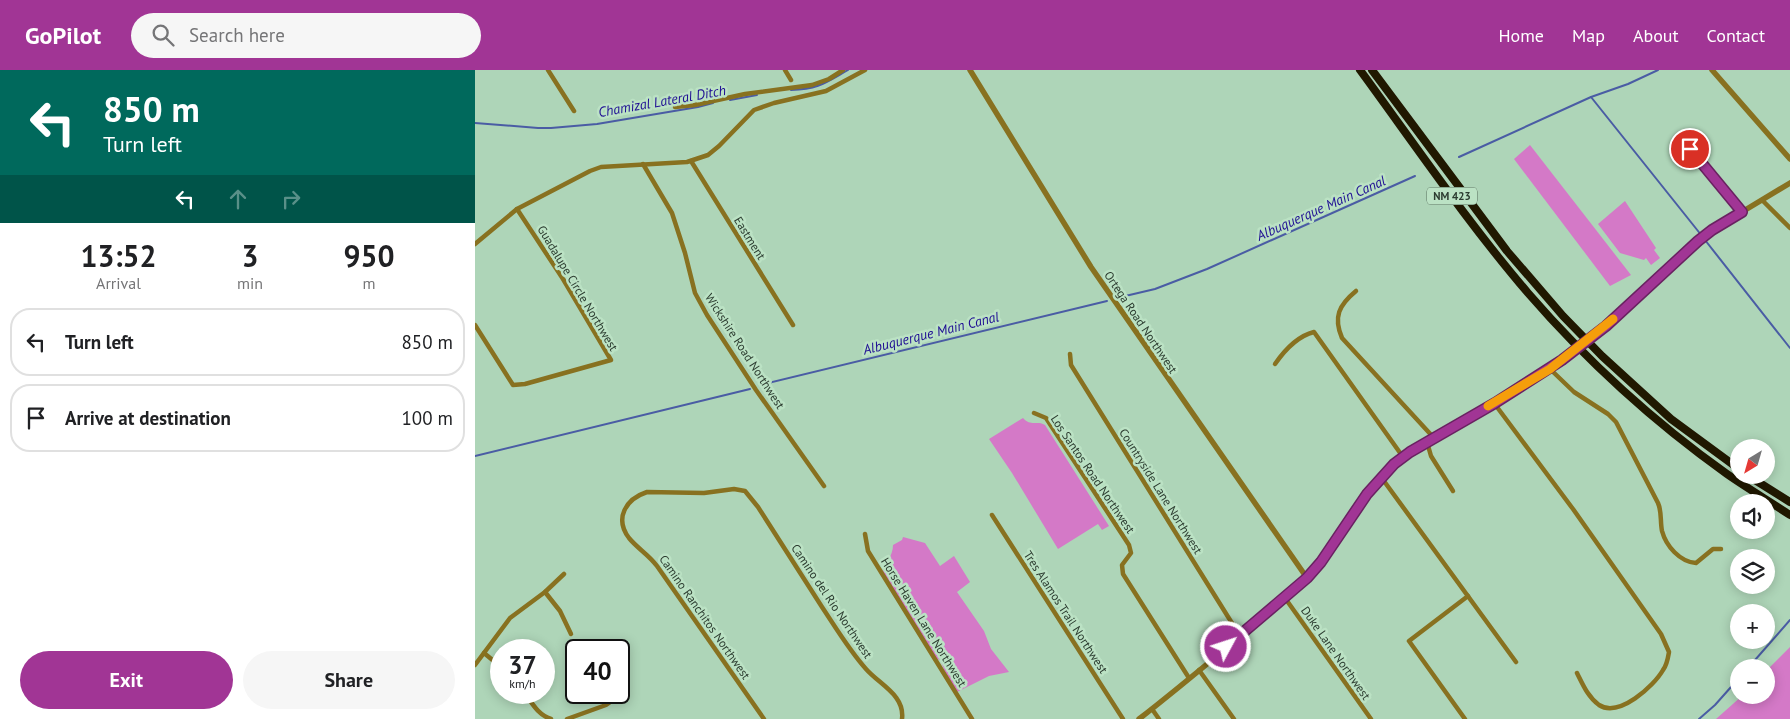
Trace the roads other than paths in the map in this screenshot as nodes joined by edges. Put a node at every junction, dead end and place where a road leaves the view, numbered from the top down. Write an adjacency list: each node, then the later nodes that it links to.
1 (547, 70): 11 (street)
2 (785, 70): 9 (street)
3 (843, 70): 10 (street)
4 (865, 70): 14 (street)
5 (970, 70): 45 (street, Ortega Road Northwest)
6 (1359, 70): 41 (highway, NM 423)
7 (1372, 70): 33 (highway, NM 423)
8 (1712, 70): 13 (street)
9 (791, 80)
10 (675, 107)
11 (574, 111)
12 (1690, 149): 19 (street)
13 (1790, 159)
14 (691, 161): 15 (street); 24 (street, Eastment)
15 (643, 164): 18 (street); 36 (street, Wickshire Road Northwest)
16 (1790, 183): 17 (street)
17 (1762, 200): 19 (street); 20 (street)
18 (517, 209): 21 (street); 23 (street, Guadalupe Circle Northwest)
19 (1742, 212): 27 (street, bridge)
20 (1790, 228)
21 (475, 244)
22 (1355, 291): 30 (street)
23 (475, 325)
24 (793, 325)
25 (1070, 354): 50 (street, Countryside Lane Northwest)
26 (1275, 364): 32 (street)
27 (1550, 369): 28 (street); 43 (street)
28 (1495, 403): 30 (street); 56 (street)
29 (1034, 414): 57 (street, Los Santos Road Northwest)
30 (1434, 438): 31 (street)
31 (1427, 442): 32 (street); 37 (street)
32 (1403, 457): 34 (street)
33 (1730, 462)
34 (1381, 477): 45 (street); 47 (street)
35 (1761, 484): 39 (highway)
36 (824, 486)
37 (1453, 490)
38 (745, 491): 63 (street, Camino Ranchitos Northwest); 64 (street, Camino del Rio Northwest)
39 (1790, 502)
40 (992, 515): 66 (street, Tres Alamos Trail Northwest)
41 (1790, 515)
42 (865, 534): 65 (street, Horse Haven Lane Northwest)
43 (1721, 549)
44 (564, 574): 46 (street)
45 (1307, 578): 48 (street)
46 (545, 592): 49 (street); 51 (street)
47 (1468, 596): 53 (street); 71 (street)
48 (1285, 598): 50 (street); 70 (street, Duke Lane Northwest)
49 (571, 634)
50 (1240, 636): 55 (street)
51 (484, 654): 52 (street); 54 (street)
52 (490, 659)
53 (1516, 662)
54 (475, 665)
55 (1199, 670): 57 (street); 69 (street)
56 (1577, 673)
57 (1189, 678): 60 (street)
58 (532, 704): 61 (street)
59 (607, 704): 62 (street)
60 (1152, 709): 67 (street); 68 (street)
61 (551, 719)
62 (567, 719)
63 (764, 719)
64 (902, 719)
65 (972, 719)
66 (1123, 719)
67 (1139, 719)
68 (1159, 719)
69 (1234, 719)
70 (1371, 719)
71 (1465, 719)

